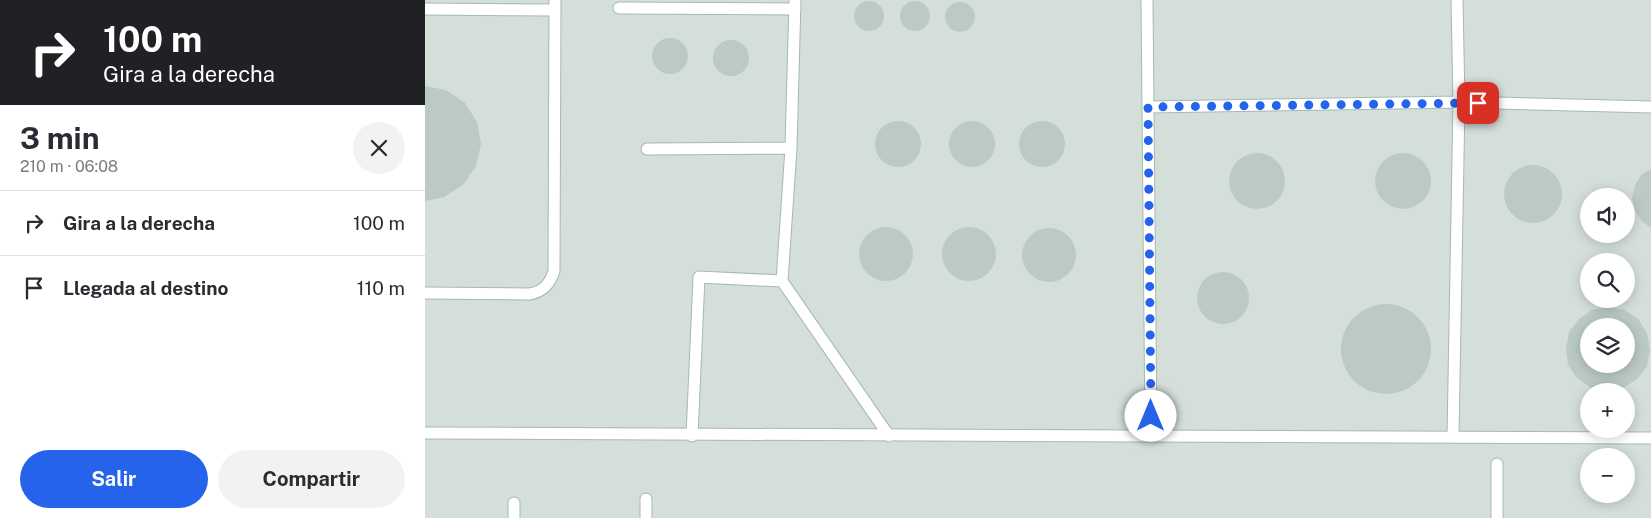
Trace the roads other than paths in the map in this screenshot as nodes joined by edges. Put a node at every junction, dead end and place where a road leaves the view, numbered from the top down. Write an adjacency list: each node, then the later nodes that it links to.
1 (1147, 0): 8 (lane)
2 (1457, 0): 7 (lane)
3 (555, 5): 6 (lane); 13 (lane)
4 (795, 5): 5 (lane); 10 (lane)
5 (619, 8)
6 (425, 9)
7 (1459, 102): 8 (lane); 9 (lane); 18 (lane)
8 (1148, 107): 15 (lane)
9 (1651, 107)
10 (791, 148): 11 (lane); 12 (lane)
11 (647, 149)
12 (782, 281): 16 (lane); 17 (lane)
13 (425, 293)
14 (425, 433): 16 (lane)
15 (1151, 435): 17 (lane); 18 (lane)
16 (692, 436): 17 (lane)
17 (889, 436)
18 (1453, 436): 19 (lane)
19 (1651, 438)
20 (1497, 464): 25 (lane)
21 (646, 499): 24 (lane)
22 (514, 503): 23 (lane)
23 (514, 518)
24 (645, 518)
25 (1497, 518)

